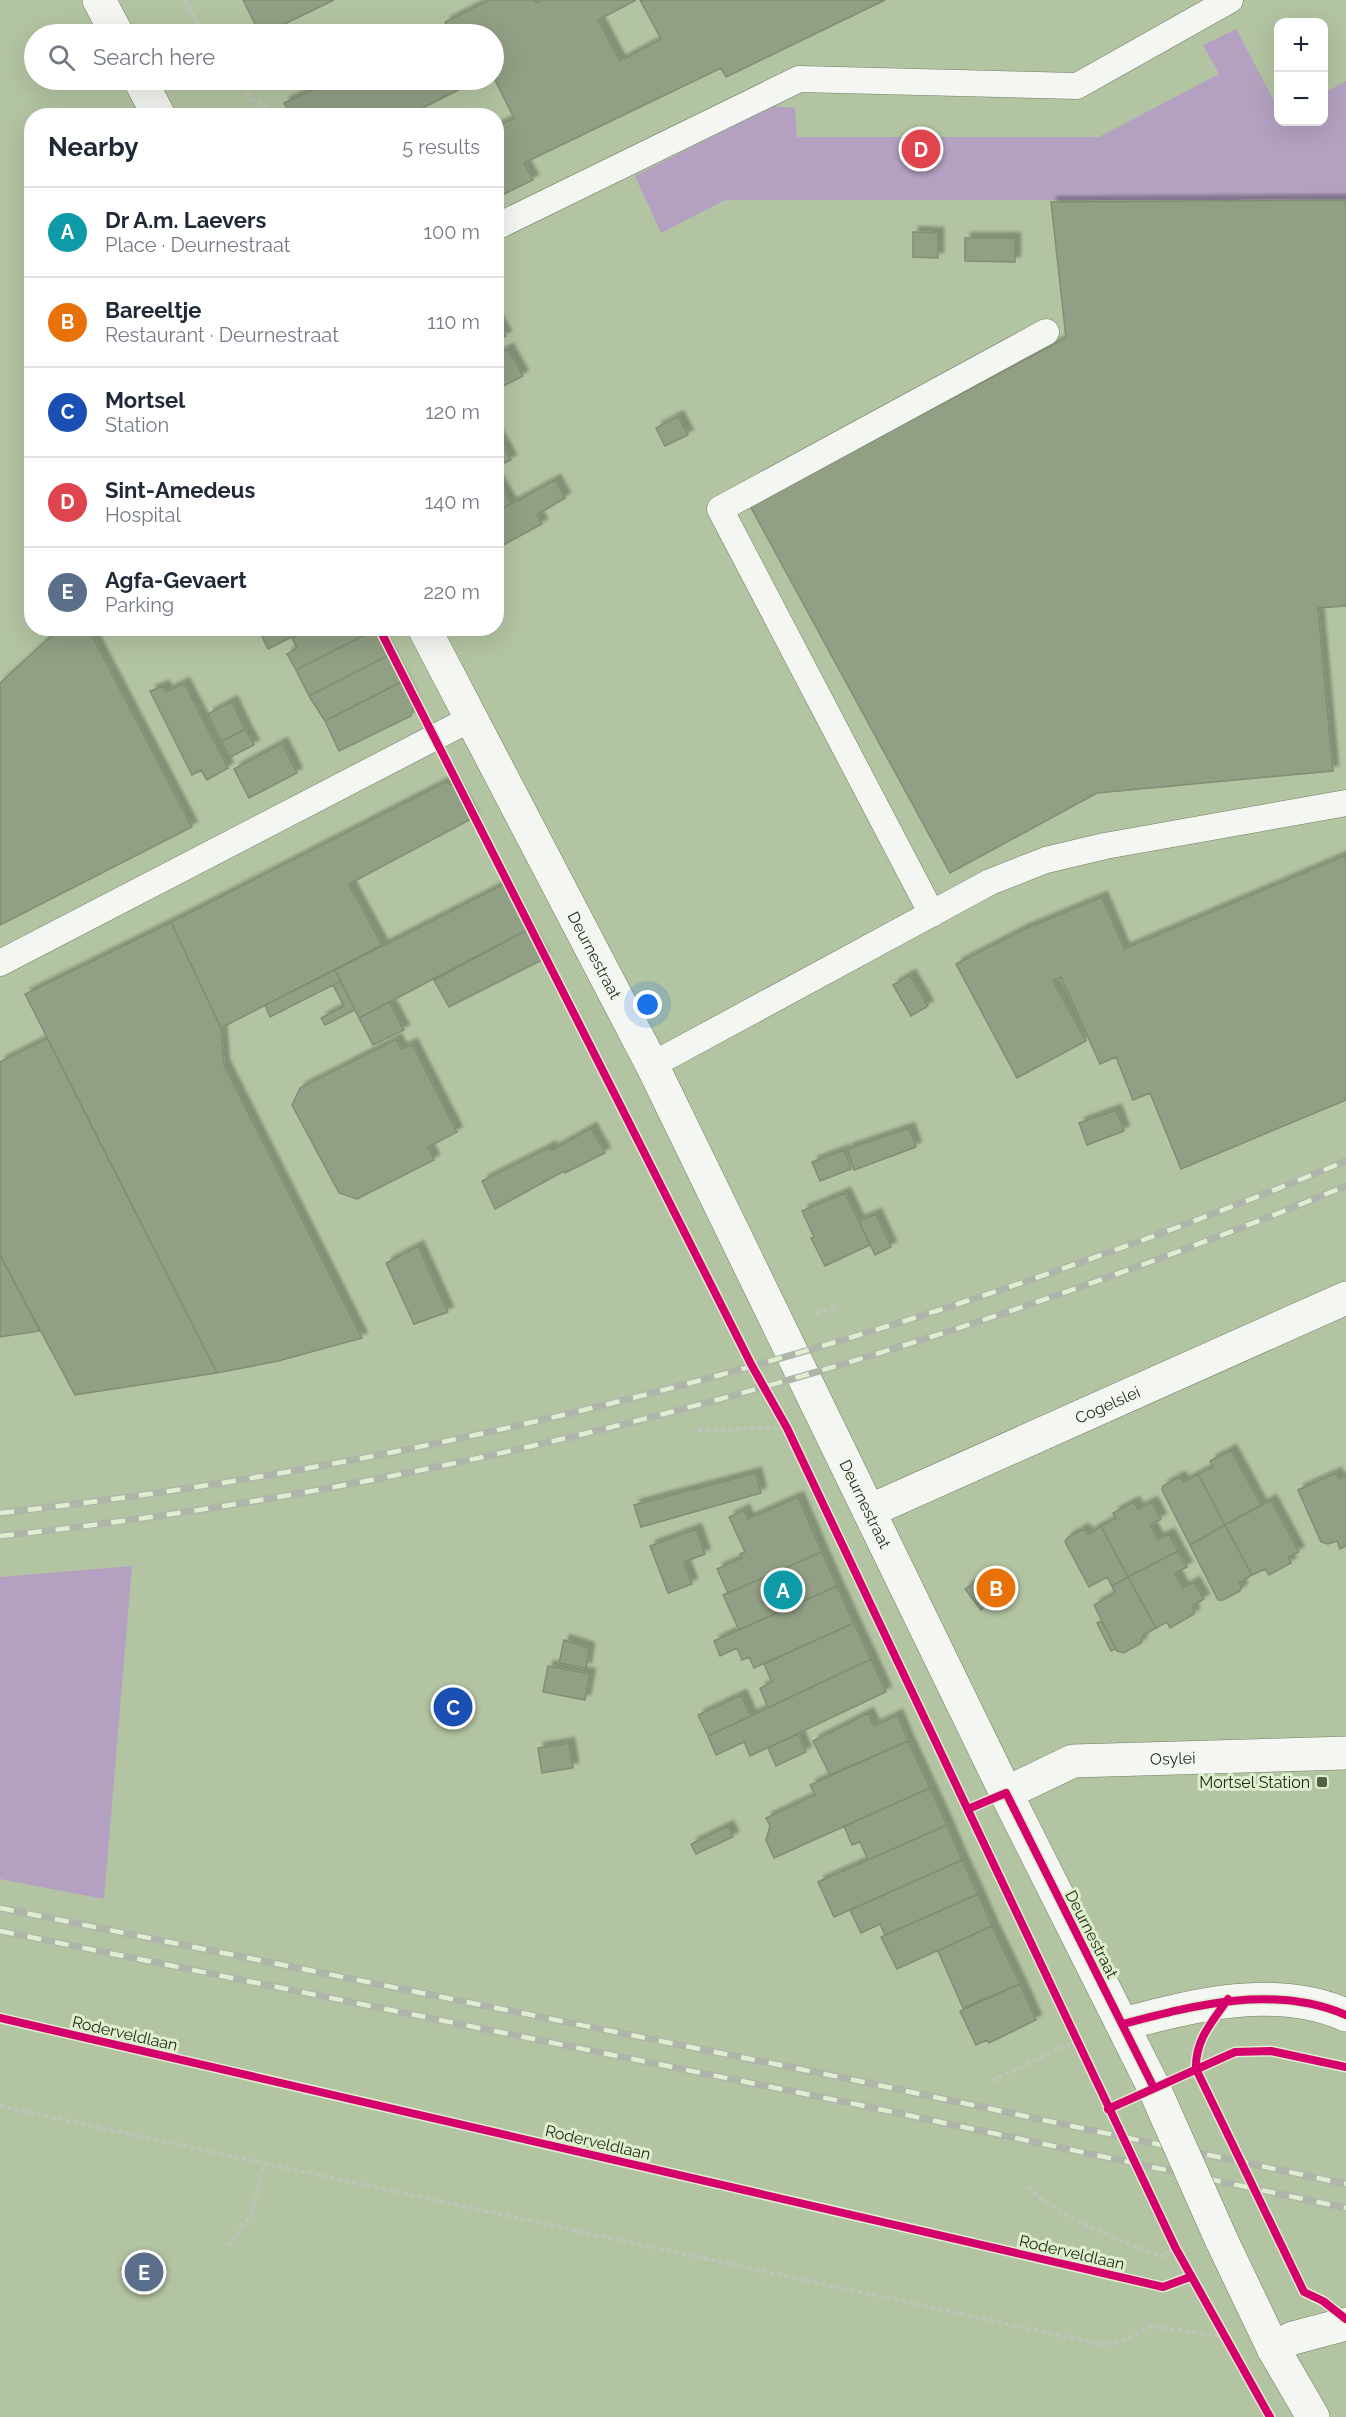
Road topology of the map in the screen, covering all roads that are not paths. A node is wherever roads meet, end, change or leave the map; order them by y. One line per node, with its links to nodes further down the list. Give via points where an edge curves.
1 (99, 0): 3 (street)
2 (1230, 0): 6 (lane, via 1077,86 799,79)
3 (112, 24)
4 (145, 90): 5 (street)
5 (155, 108)
6 (504, 223)
7 (1046, 332): 11 (lane, via 720,509)
8 (428, 636): 9 (street, Deurnestraat)
9 (472, 718): 12 (lane); 13 (street, Deurnestraat)
10 (1346, 803): 11 (lane, via 1046,860 990,882)
11 (932, 914): 13 (lane)
12 (0, 963)
13 (652, 1065): 15 (street, Deurnestraat)
14 (1346, 1298): 15 (street, Cogelslei)
15 (869, 1511): 17 (street, Deurnestraat)
16 (1346, 1753): 17 (street, Osylei, via 1073,1761)
17 (1006, 1793): 19 (street, Deurnestraat)
18 (1346, 2015): 19 (street, via 1328,2007 1294,2001 1228,1999)
19 (1123, 2024): 21 (street, Deurnestraat, bridge)
20 (1346, 2324): 21 (street, via 1293,2338)
21 (1273, 2348): 22 (street, Deurnestraat)
22 (1313, 2417)

